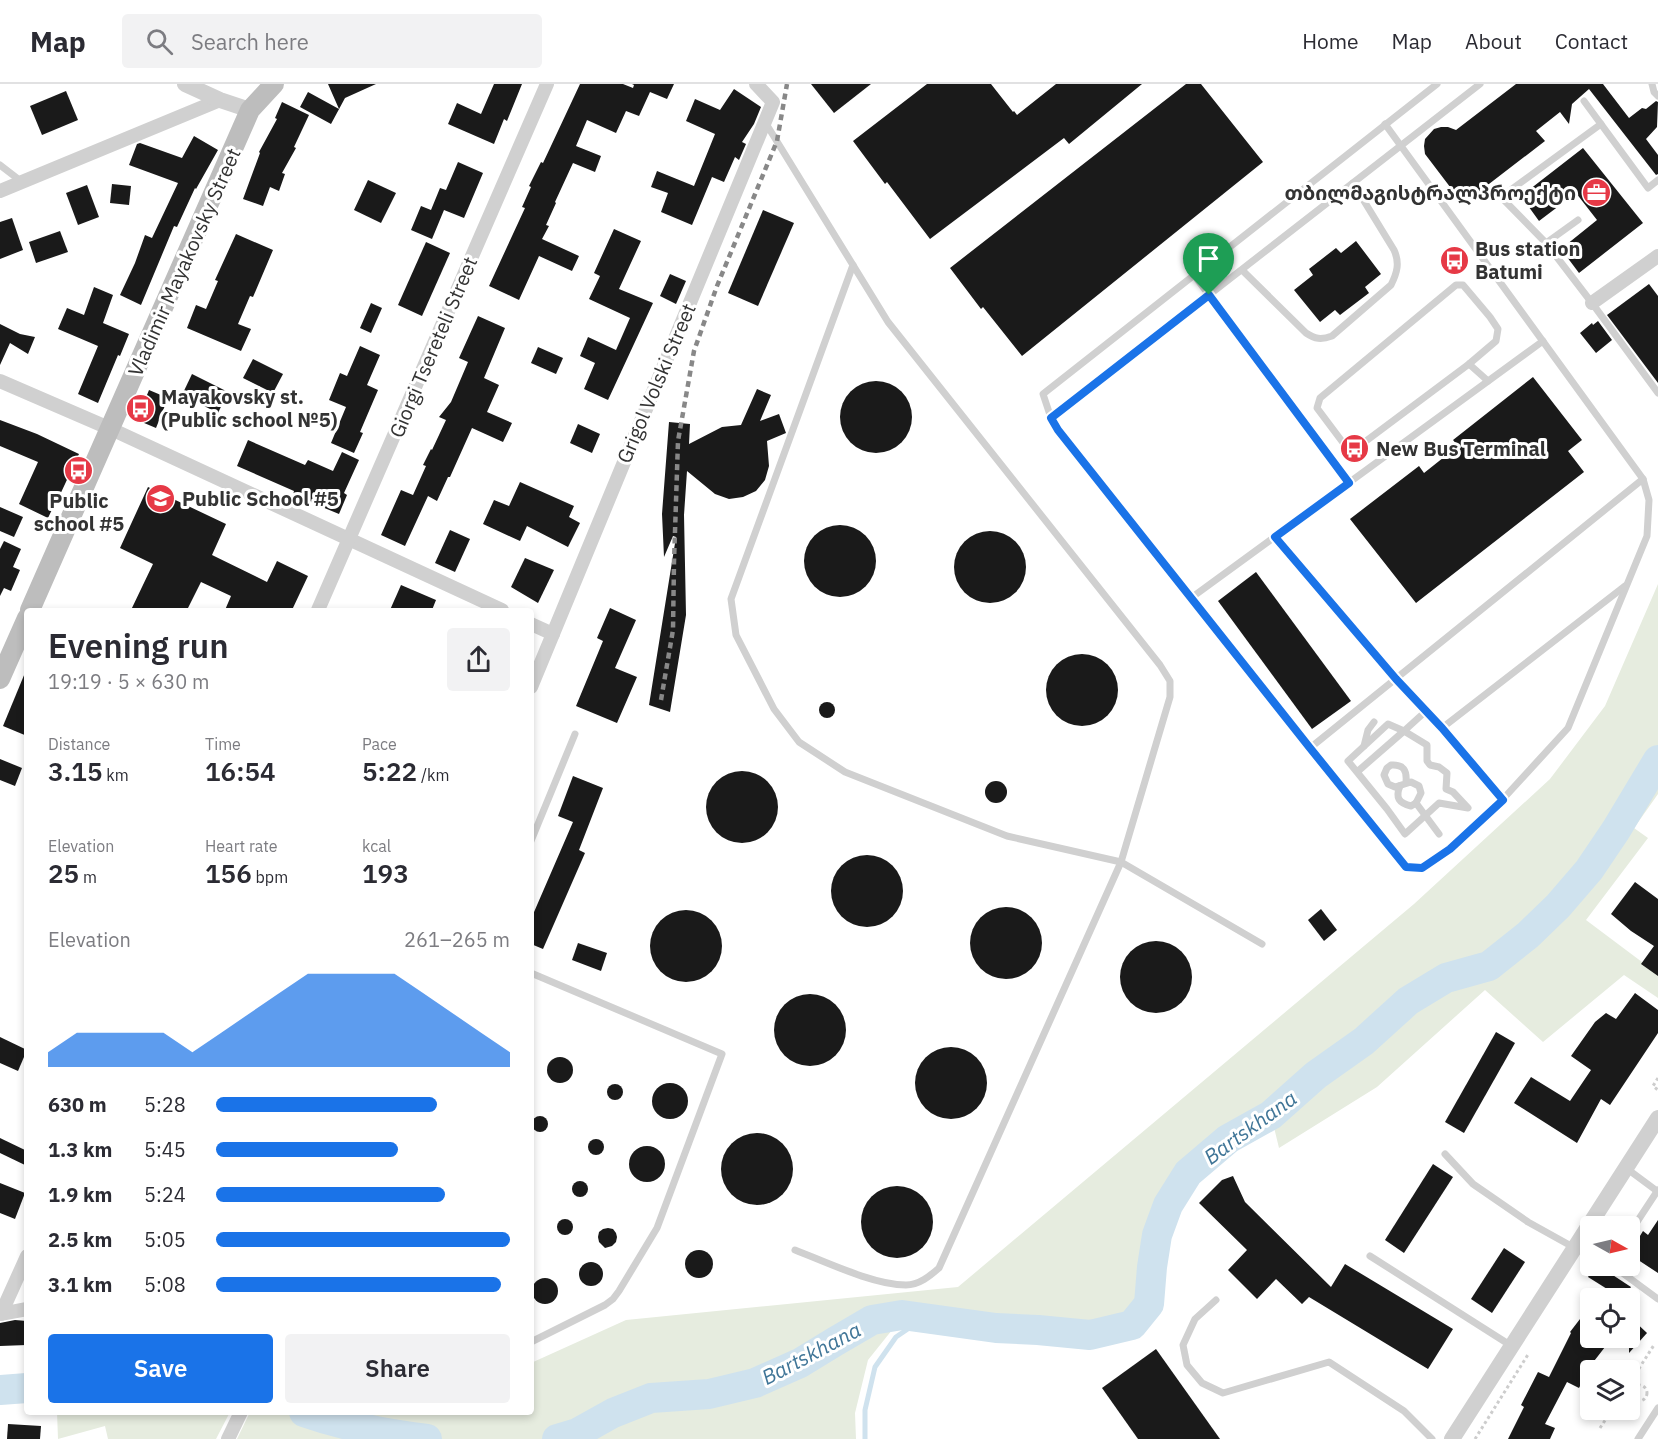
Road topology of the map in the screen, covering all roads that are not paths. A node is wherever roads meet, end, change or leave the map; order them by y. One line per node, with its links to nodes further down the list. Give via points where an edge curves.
1 (185, 84): 9 (street)
2 (274, 84): 11 (main road, Vladimir Mayakovsky Street)
3 (547, 84): 39 (street, Giorgi Tsereteli Street)
4 (756, 84): 12 (street, Grigol Volski Street, via 773,102)
5 (1437, 84): 13 (lane)
6 (1480, 84): 15 (lane)
7 (1652, 84): 8 (lane)
8 (1658, 96)
9 (220, 100): 11 (street); 18 (street)
10 (1584, 101): 14 (lane)
11 (250, 110): 35 (main road, Vladimir Mayakovsky Street)
12 (765, 122): 24 (lane); 47 (street, Grigol Volski Street)
13 (1385, 124): 15 (lane); 26 (lane)
14 (1601, 124): 17 (lane, via 1648,188); 22 (lane, via 1501,197)
15 (1401, 146): 19 (lane); 29 (lane)
16 (0, 165): 18 (lane)
17 (1658, 180)
18 (22, 182): 20 (street)
19 (1353, 183): 25 (lane); 25 (lane, via 1394,250 1398,266 1391,285 1332,336 1314,339)
20 (0, 191)
21 (1578, 220): 22 (lane)
22 (1546, 243): 28 (lane)
23 (1657, 259): 28 (street)
24 (853, 265): 64 (lane, via 888,322 1170,681 1170,697); 64 (lane, via 731,598 736,635 774,709 799,742 845,772 1007,836)
25 (1242, 270): 27 (lane)
26 (1194, 274): 27 (lane); 34 (lane, via 1042,394)
27 (1209, 295): 34 (lane); 37 (lane)
28 (1592, 303): 33 (lane)
29 (1543, 341): 32 (lane); 36 (lane)
30 (1469, 364): 30 (lane, via 1496,340 1497,329 1463,285 1456,285 1320,398 1317,408 1344,444 1358,447); 32 (lane)
31 (0, 381): 35 (street)
32 (1488, 381): 37 (lane)
33 (1658, 393)
34 (1051, 418): 41 (lane)
35 (111, 429): 39 (street); 42 (main road, Vladimir Mayakovsky Street)
36 (1643, 479): 40 (lane, via 1649,500 1647,536); 50 (lane)
37 (1349, 483): 38 (lane)
38 (1275, 537): 41 (lane); 50 (lane)
39 (350, 540): 43 (street, Giorgi Tsereteli Street); 44 (street)
40 (1627, 584): 53 (lane); 59 (lane, via 1568,728)
41 (1191, 598): 57 (lane)
42 (31, 608)
43 (319, 608)
44 (498, 608)
45 (24, 625): 48 (main road)
46 (534, 625): 47 (street)
47 (552, 634): 49 (street, Grigol Volski Street)
48 (0, 679)
49 (534, 679)
50 (1396, 679): 51 (lane); 57 (lane)
51 (1426, 711): 53 (lane); 54 (lane)
52 (1374, 722): 56 (lane)
53 (1442, 728): 59 (lane)
54 (1404, 731): 56 (lane, via 1388,724); 58 (lane); 61 (lane, via 1427,745 1427,761 1447,773 1446,789 1468,808 1439,803)
55 (575, 734): 62 (lane)
56 (1364, 746): 58 (lane, via 1348,761)
57 (1310, 748): 59 (lane, via 1406,867 1422,868 1450,849)
58 (1357, 772): 61 (lane, via 1405,834)
59 (1503, 800)
60 (1416, 803): 60 (lane, via 1421,793 1419,786 1403,784 1397,793 1399,800 1411,806); 61 (lane)
61 (1425, 816): 63 (lane)
62 (534, 834)
63 (1439, 834)
64 (1121, 862): 65 (lane); 73 (lane, via 939,1268 926,1279 908,1285 872,1279)
65 (1262, 945)
66 (534, 974): 81 (lane, via 722,1054 657,1228 619,1291 605,1305)
67 (1658, 1118): 69 (street)
68 (1445, 1154): 72 (lane, via 1473,1184)
69 (1626, 1168): 70 (lane); 72 (street)
70 (1658, 1190): 71 (lane)
71 (1640, 1217)
72 (1575, 1248): 82 (street)
73 (795, 1250)
74 (1370, 1256): 82 (lane)
75 (24, 1262): 80 (street)
76 (1626, 1276): 77 (lane)
77 (1658, 1299)
78 (1216, 1300): 87 (lane, via 1195,1319 1183,1345 1187,1365 1202,1383 1222,1393 1329,1362 1404,1411)
79 (24, 1310): 80 (street)
80 (0, 1314)
81 (534, 1340)
82 (1512, 1346): 85 (street)
83 (1658, 1408): 88 (lane)
84 (239, 1415): 86 (street)
85 (1457, 1436)
86 (228, 1439)
87 (1432, 1439)
88 (1638, 1439)

